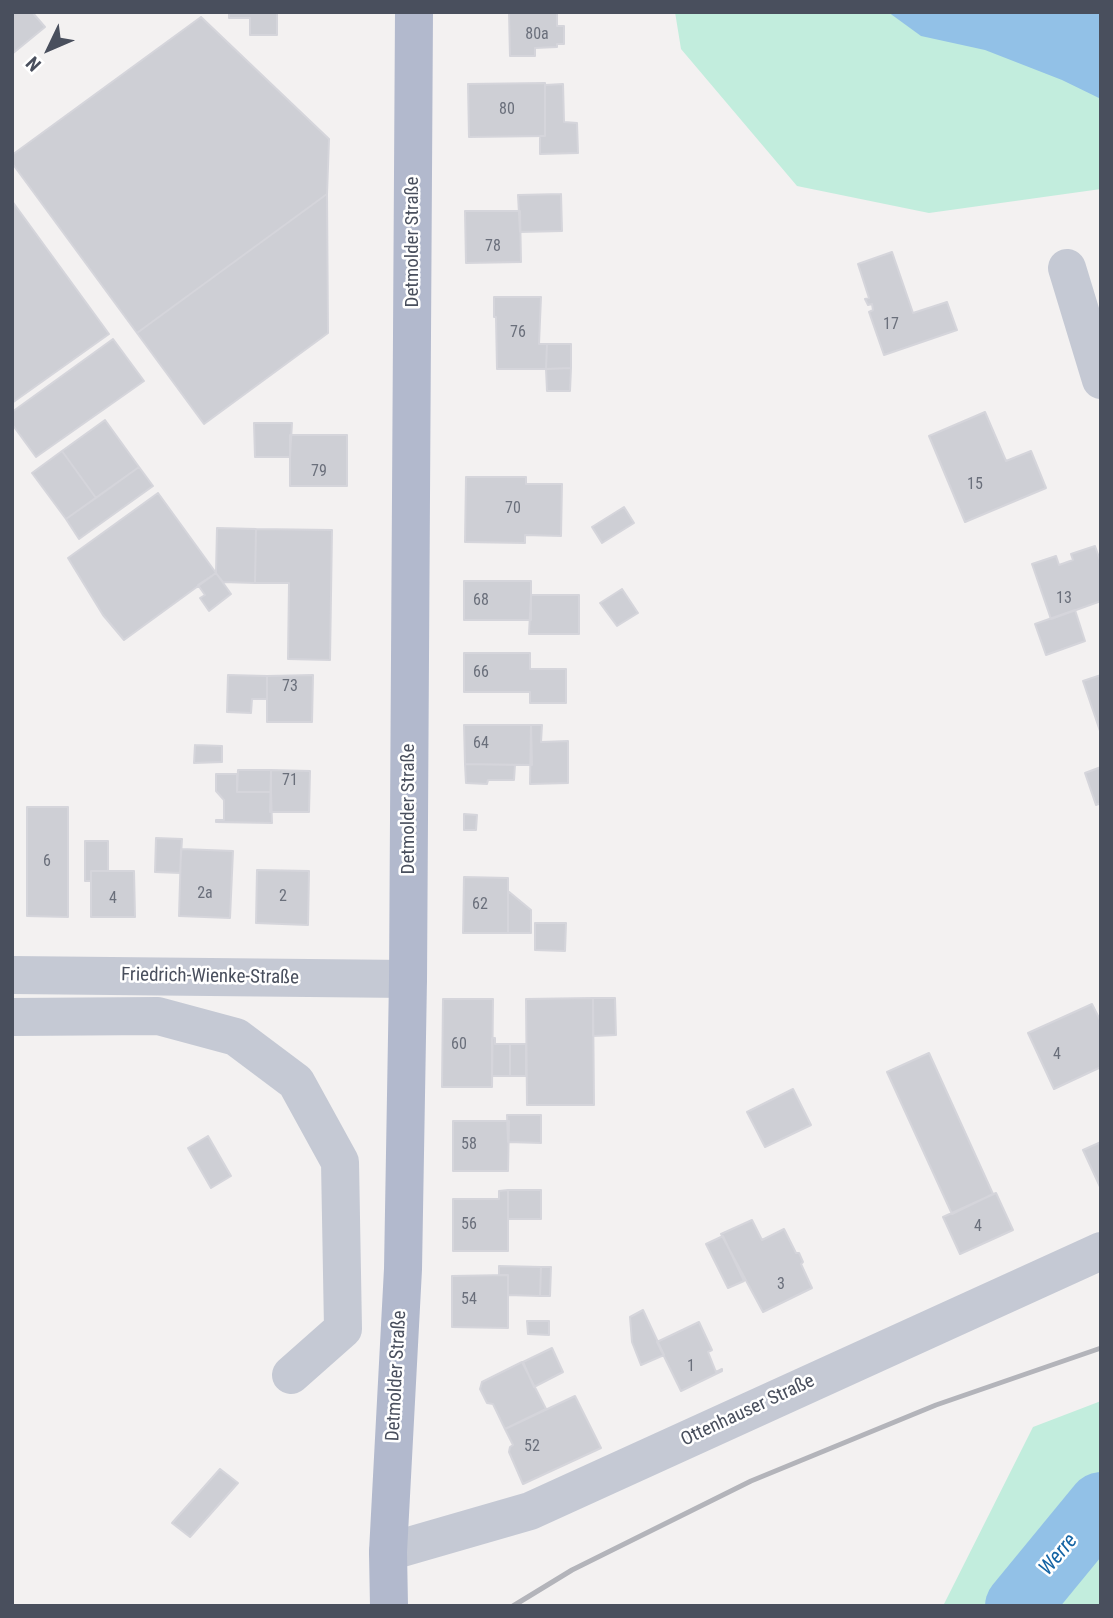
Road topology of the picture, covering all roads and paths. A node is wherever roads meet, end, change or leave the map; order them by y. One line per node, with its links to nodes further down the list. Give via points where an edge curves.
1 (414, 12): 5 (main road, Detmolder Straße)
2 (1067, 268): 3 (street)
3 (1101, 380)
4 (12, 975): 5 (street, Friedrich-Wienke-Straße)
5 (408, 979): 9 (main road, Detmolder Straße, via 403,1269)
6 (12, 1017): 8 (street, via 158,1016 236,1037 296,1082 340,1162 343,1329)
7 (1101, 1251): 9 (street, Ottenhauser Straße, via 530,1511)
8 (291, 1376)
9 (388, 1552): 10 (main road, Detmolder Straße)
10 (389, 1606)

